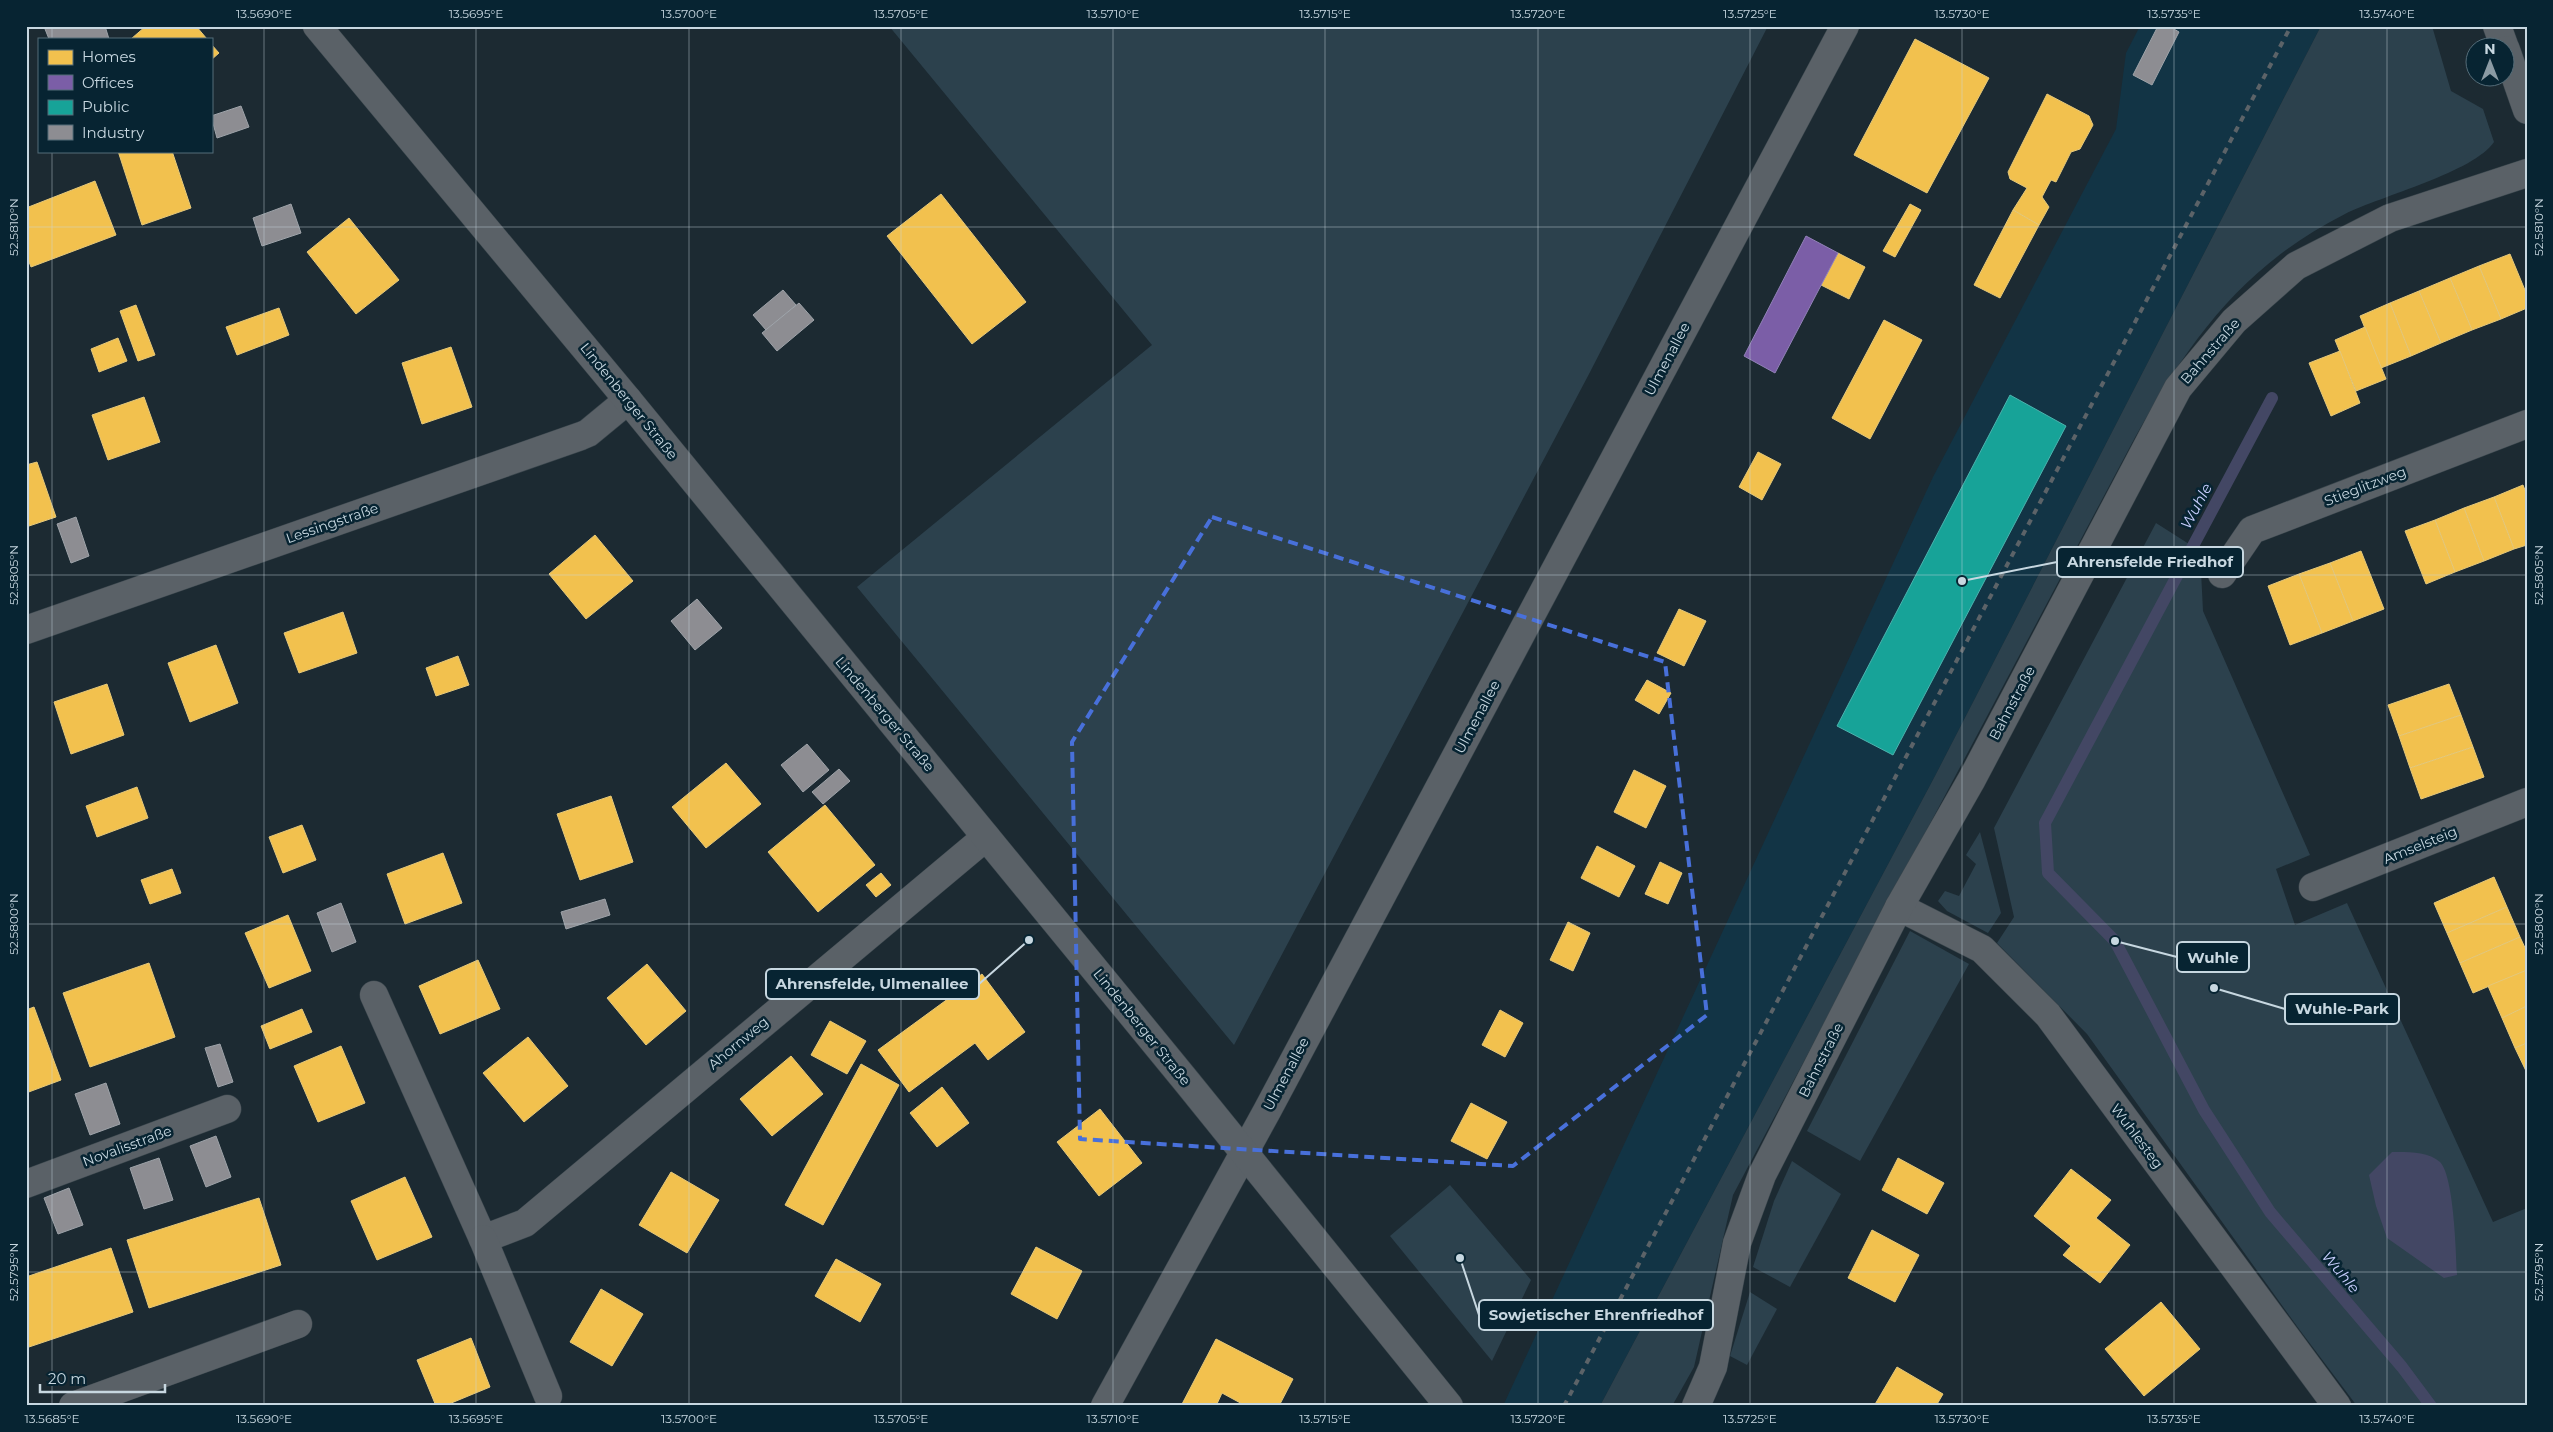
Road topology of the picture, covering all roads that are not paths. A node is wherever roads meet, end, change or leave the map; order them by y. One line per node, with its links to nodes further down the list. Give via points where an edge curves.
1 (317, 26): 8 (street, Lindenberger Straße)
2 (1845, 26): 18 (street, Ulmenallee)
3 (2497, 26): 4 (street)
4 (2501, 38)
5 (2516, 80): 6 (street)
6 (2527, 110)
7 (2527, 173): 15 (street, Bahnstraße, via 2390,218 2296,266 2234,321 2178,388 1972,779)
8 (628, 400): 11 (street, Lessingstraße, via 581,436); 13 (street, Lindenberger Straße)
9 (2527, 424): 10 (street, Stieglitzweg, via 2252,530)
10 (2222, 574)
11 (26, 630)
12 (2526, 803): 14 (street, Amselsteig)
13 (986, 836): 18 (street, Lindenberger Straße); 20 (street, Ahornweg, via 525,1223)
14 (2313, 887)
15 (1899, 907): 26 (street, Bahnstraße, via 1762,1174 1737,1243 1713,1367); 27 (street, Wuhlesteg, via 1982,949 2048,1015)
16 (374, 995): 20 (street)
17 (227, 1109): 19 (street, Novalisstraße)
18 (1244, 1154): 24 (street, Ulmenallee); 25 (street, Lindenberger Straße)
19 (26, 1184)
20 (483, 1239): 22 (street)
21 (298, 1324): 23 (street)
22 (548, 1396)
23 (73, 1406)
24 (1105, 1406)
25 (1448, 1406)
26 (1696, 1406)
27 (2337, 1406)

